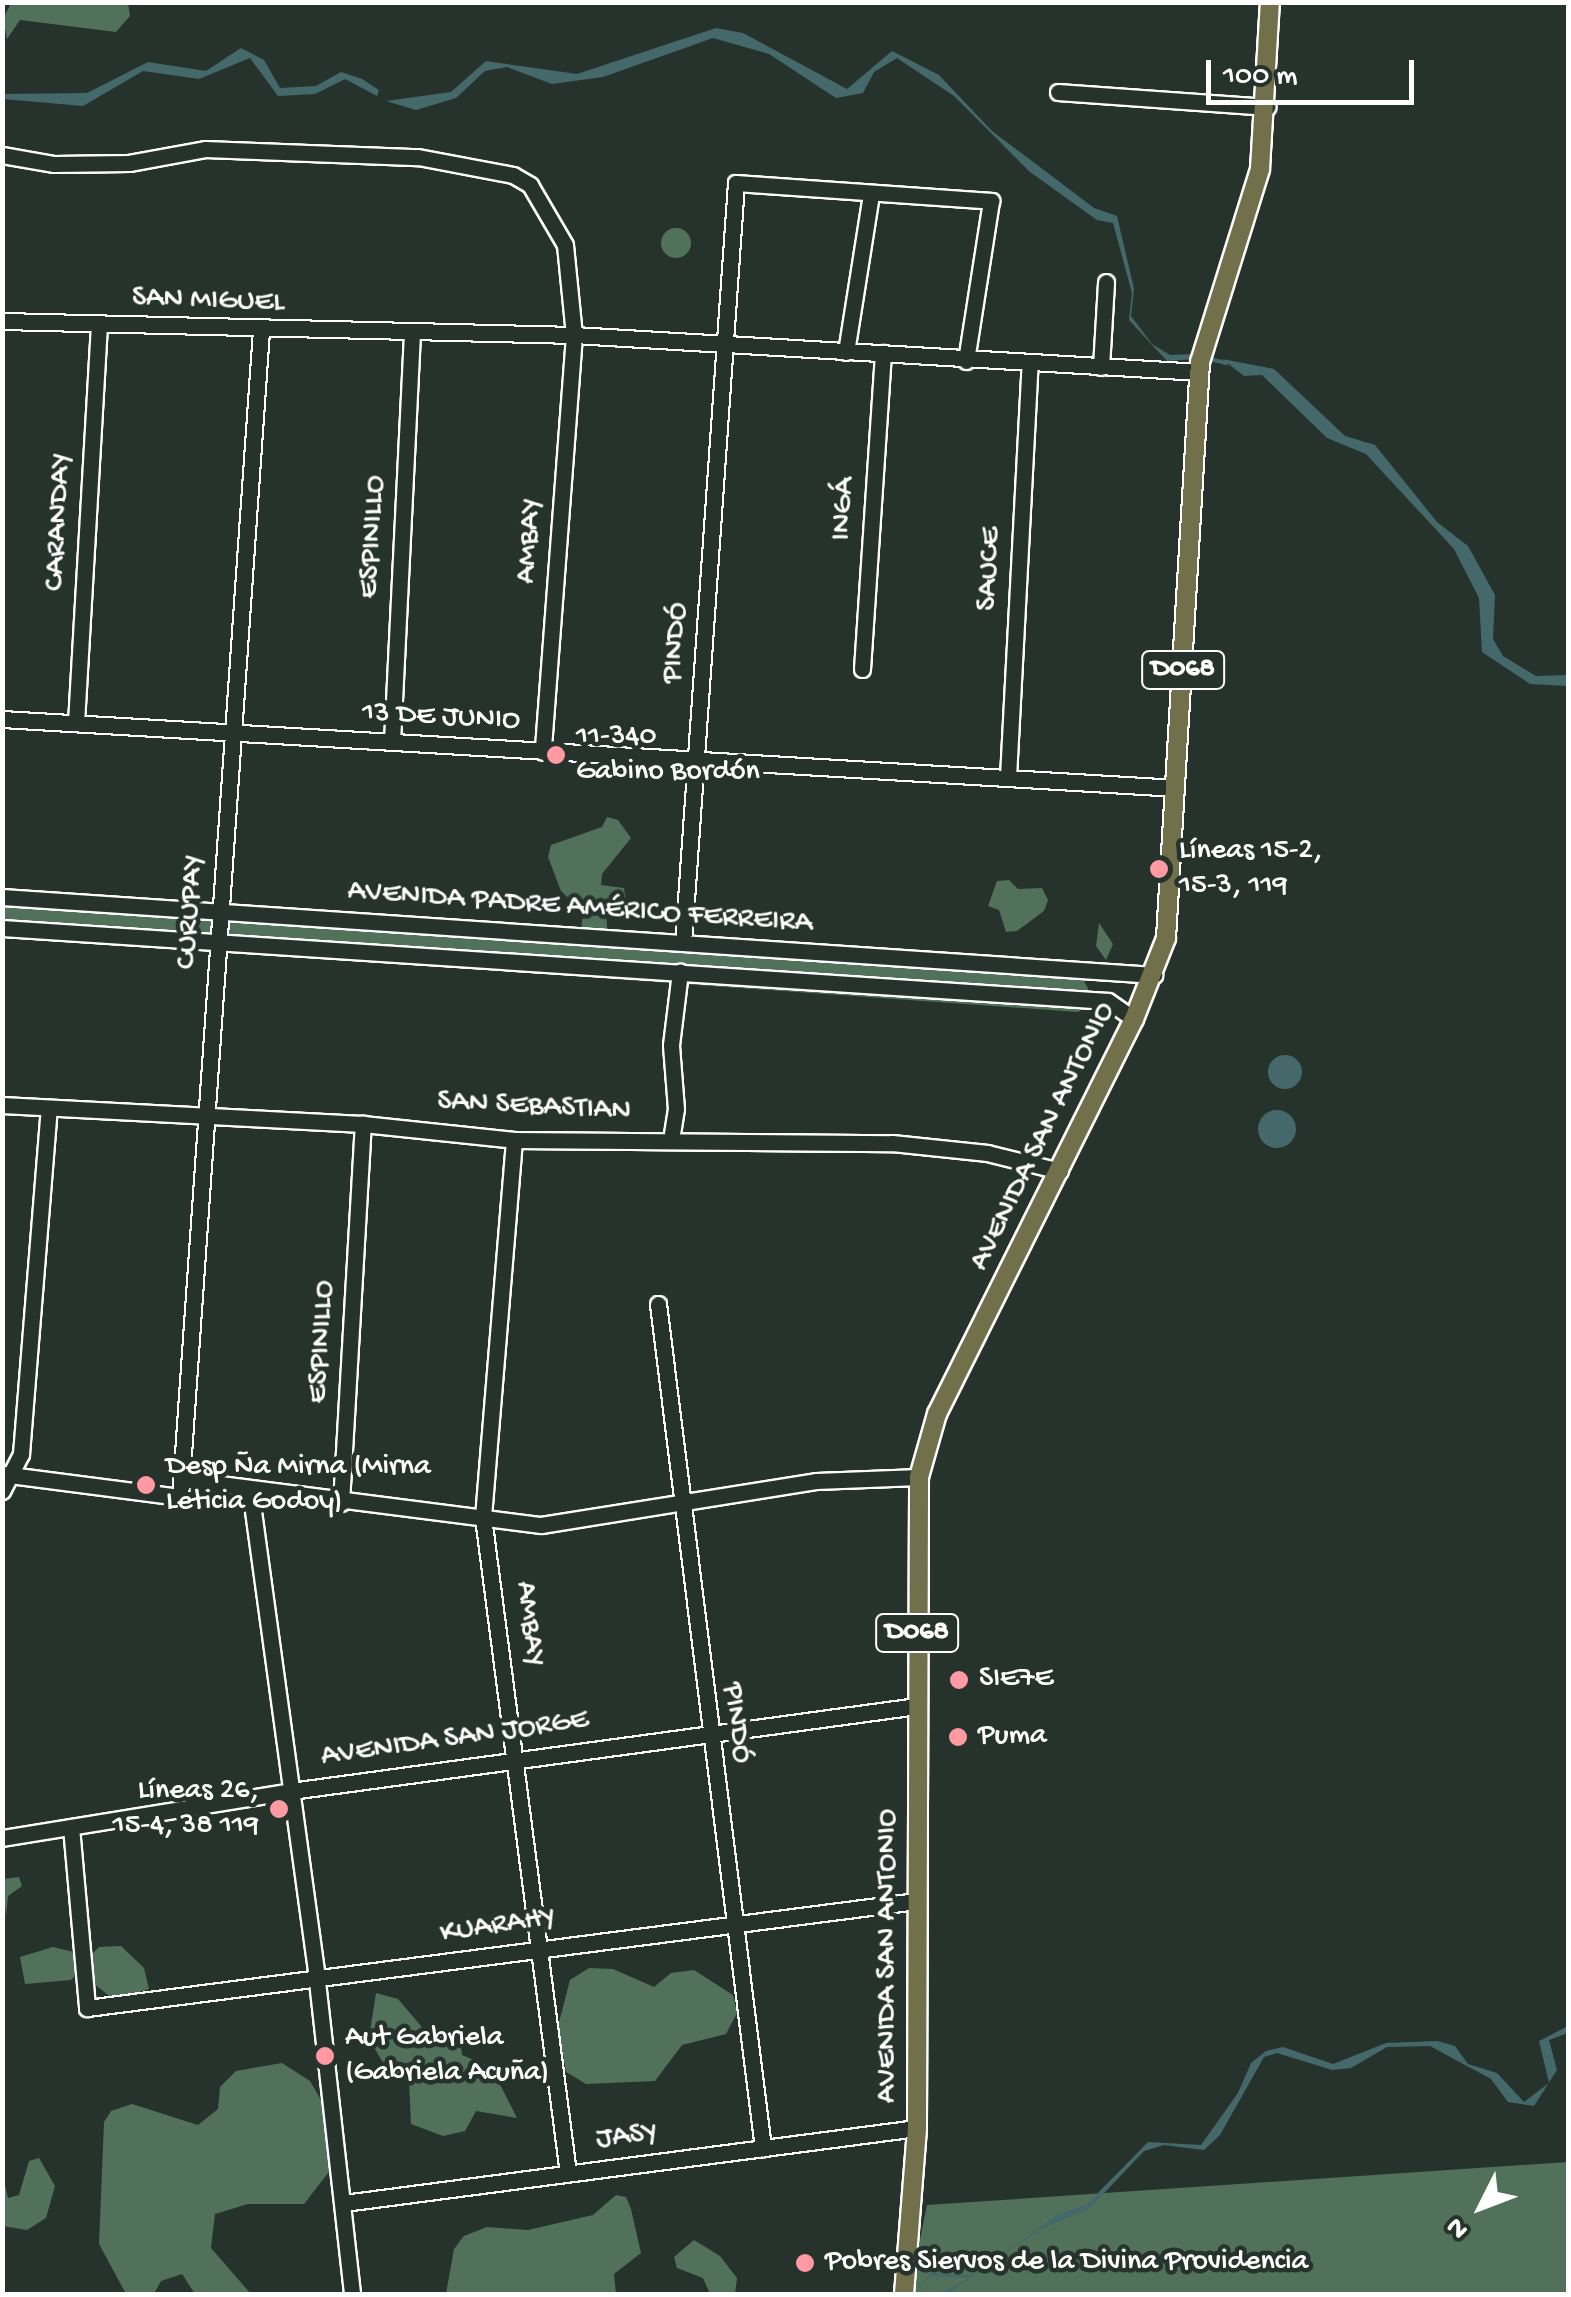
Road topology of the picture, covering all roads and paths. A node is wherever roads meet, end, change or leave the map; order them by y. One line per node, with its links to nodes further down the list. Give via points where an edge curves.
1 (1270, 2): 3 (main road, AVENIDA SAN ANTONIO / D068)
2 (1058, 92): 3 (street)
3 (1267, 107): 17 (main road, AVENIDA SAN ANTONIO / D068, via 1250,209)
4 (2, 155): 10 (street, AMBAY, via 54,164 129,163 205,149 418,156 514,175 543,200 566,245)
5 (871, 194): 12 (street, PINDÓ, via 736,182); 13 (street); 15 (street, via 991,201)
6 (1106, 282): 18 (street)
7 (2, 321): 8 (street, SAN MIGUEL)
8 (98, 325): 9 (street, SAN MIGUEL); 21 (street, CARANDAY)
9 (261, 331): 11 (street, SAN MIGUEL); 22 (street, CURUPAY)
10 (574, 335): 11 (street, SAN MIGUEL); 12 (street, SAN MIGUEL); 24 (street, AMBAY)
11 (412, 336): 23 (street, ESPINILLO)
12 (726, 346): 13 (street, SAN MIGUEL); 25 (street, PINDÓ)
13 (846, 352): 14 (street, SAN MIGUEL)
14 (883, 353): 15 (street, SAN MIGUEL); 19 (street, INGÁ)
15 (966, 361): 16 (street, SAN MIGUEL)
16 (1030, 364): 18 (street, SAN MIGUEL); 26 (street, SAUCE)
17 (1200, 367): 18 (street, SAN MIGUEL); 27 (main road, AVENIDA SAN ANTONIO / D068)
18 (1101, 368)
19 (862, 669)
20 (2, 719): 21 (street, 13 DE JUNIO)
21 (76, 723): 22 (street, 13 DE JUNIO)
22 (232, 735): 23 (street, 13 DE JUNIO); 29 (street, CURUPAY)
23 (392, 742): 24 (street, 13 DE JUNIO)
24 (543, 752): 25 (street, 13 DE JUNIO)
25 (696, 764): 26 (street, 13 DE JUNIO); 32 (street, PINDÓ)
26 (1008, 777): 27 (street, 13 DE JUNIO)
27 (1176, 788): 35 (main road, AVENIDA SAN ANTONIO / D068, via 1170,920)
28 (2, 897): 29 (street, AVENIDA PADRE AMÉRICO FERREIRA)
29 (220, 910): 31 (street, CURUPAY); 32 (street, AVENIDA PADRE AMÉRICO FERREIRA)
30 (2, 928): 31 (street, AVENIDA PADRE AMÉRICO FERREIRA)
31 (218, 942): 33 (street, AVENIDA PADRE AMÉRICO FERREIRA); 40 (street, CURUPAY)
32 (683, 943): 34 (street, AVENIDA PADRE AMÉRICO FERREIRA)
33 (680, 972): 36 (street, AVENIDA PADRE AMÉRICO FERREIRA); 43 (street, via 671,1044)
34 (1115, 975): 35 (street, AVENIDA PADRE AMÉRICO FERREIRA); 36 (street)
35 (1154, 975): 37 (main road, AVENIDA SAN ANTONIO / D068)
36 (1108, 1000): 37 (street)
37 (1134, 1019): 44 (main road, AVENIDA SAN ANTONIO / D068)
38 (2, 1106): 39 (street, SAN SEBASTIAN)
39 (49, 1109): 40 (street, SAN SEBASTIAN); 46 (street, via 22,1454)
40 (204, 1113): 41 (street, SAN SEBASTIAN); 48 (street, CURUPAY)
41 (363, 1124): 42 (street, SAN SEBASTIAN); 51 (street, ESPINILLO)
42 (514, 1140): 43 (street, SAN SEBASTIAN); 53 (street, AMBAY)
43 (671, 1140): 44 (street, SAN SEBASTIAN, via 892,1144 987,1153)
44 (1060, 1171): 47 (main road, AVENIDA SAN ANTONIO / D068, via 937,1414)
45 (658, 1304): 52 (street, PINDÓ)
46 (8, 1474): 48 (street, CURUPAY, via 180,1497); 50 (street)
47 (919, 1477): 52 (street, via 816,1482); 54 (main road, AVENIDA SAN ANTONIO / D068)
48 (181, 1479): 49 (street)
49 (250, 1489): 51 (street); 57 (street)
50 (2, 1491)
51 (341, 1503): 53 (street)
52 (682, 1504): 53 (street, via 541,1525); 55 (street, PINDÓ)
53 (483, 1517): 56 (street, AMBAY)
54 (917, 1706): 55 (street, AVENIDA SAN JORGE); 60 (main road, AVENIDA SAN ANTONIO / D068)
55 (707, 1732): 56 (street, AVENIDA SAN JORGE); 61 (street, PINDÓ)
56 (516, 1759): 57 (street, AVENIDA SAN JORGE); 62 (street, AMBAY)
57 (291, 1791): 58 (street, AVENIDA SAN JORGE); 63 (street)
58 (71, 1827): 59 (street, AVENIDA SAN JORGE); 63 (street, KUARAHY, via 87,2008)
59 (2, 1838)
60 (917, 1901): 61 (street, KUARAHY); 64 (main road, AVENIDA SAN ANTONIO / D068)
61 (737, 1920): 62 (street, KUARAHY); 65 (street, PINDÓ)
62 (539, 1949): 63 (street, KUARAHY); 66 (street, AMBAY)
63 (318, 1981): 67 (street)
64 (917, 2128): 65 (street, JASY); 69 (main road, AVENIDA SAN ANTONIO / D068)
65 (763, 2148): 66 (street, JASY)
66 (568, 2173): 67 (street, JASY)
67 (344, 2203): 68 (street)
68 (352, 2294)
69 (904, 2294)

